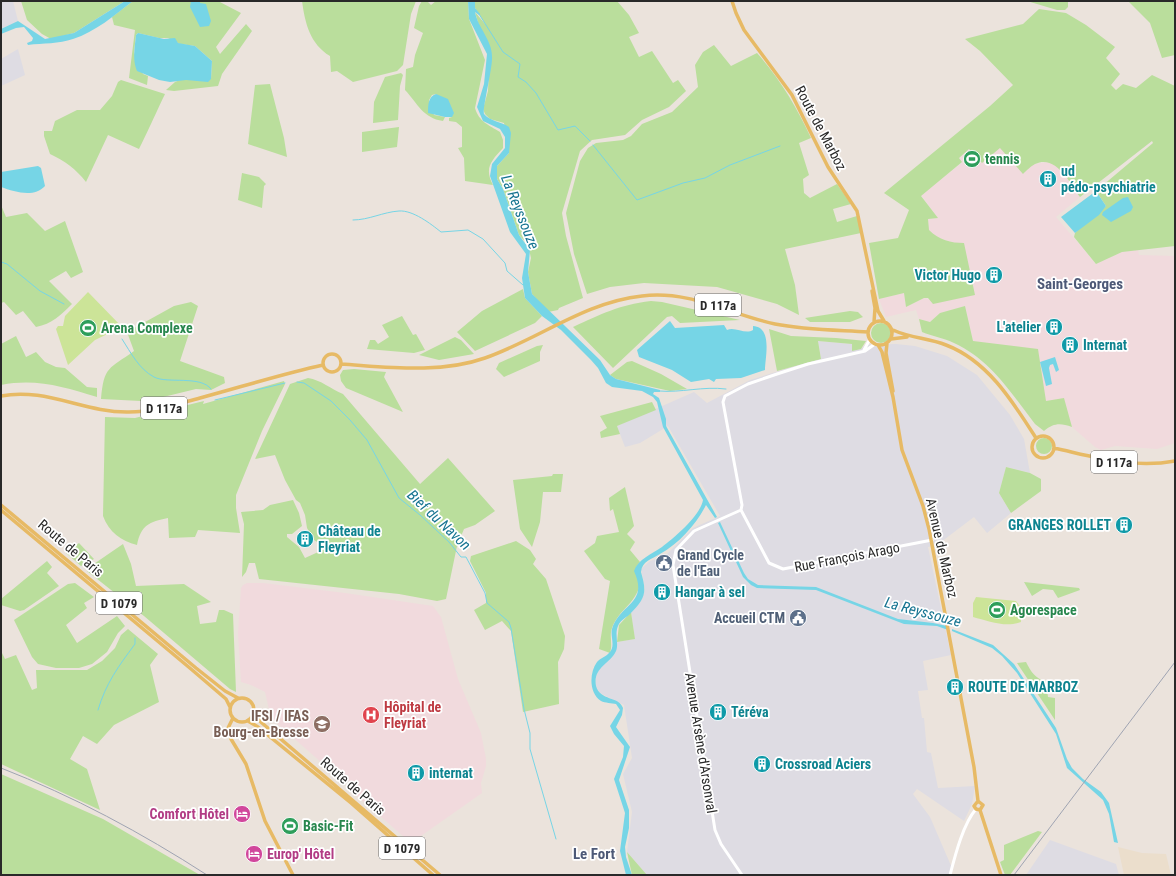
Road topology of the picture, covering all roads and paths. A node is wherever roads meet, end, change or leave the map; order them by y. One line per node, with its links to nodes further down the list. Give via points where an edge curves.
1 (732, 1): 2 (main road, Route de Marboz, via 744,30 792,95 828,167 855,208 860,219)
2 (870, 274): 3 (main road, Route de Marboz, via 878,311); 4 (main road, Route de Marboz, via 875,308)
3 (884, 321): 4 (main road); 5 (main road)
4 (874, 322): 6 (main road)
5 (892, 330): 7 (main road); 9 (main road)
6 (868, 332): 8 (main road); 13 (main road, D 117a, via 775,324 707,302 668,295 644,295 616,300 590,309 494,355 463,364 426,368)
7 (912, 337): 9 (main road); 17 (main road, via 947,345 980,366 995,380)
8 (870, 339): 11 (main road); 12 (street, via 867,347)
9 (891, 339): 10 (main road)
10 (887, 343): 11 (main road); 16 (main road, Avenue de Marboz, via 886,353)
11 (877, 344): 12 (street); 16 (main road, Avenue de Marboz, via 882,352)
12 (861, 352): 22 (street, Rue François Arago, via 776,374 728,394 723,399)
13 (341, 364): 14 (main road, via 337,371 332,372 326,370); 14 (main road, via 339,358 332,354 324,359)
14 (323, 365): 15 (main road, D 117a, via 140,412 97,409 40,395)
15 (1, 396)
16 (893, 397): 23 (main road, Avenue de Marboz, via 902,450 924,506)
17 (1036, 438): 18 (main road, via 1049,437 1054,442); 18 (main road, via 1032,448 1038,457 1049,456)
18 (1054, 448): 19 (main road, D 117a, via 1132,464)
19 (1175, 461)
20 (1, 505): 24 (main road, Route de Paris / D 1079, via 196,668)
21 (1, 510): 25 (main road, Route de Paris / D 1079, via 192,669 226,699)
22 (741, 510): 23 (street, Rue François Arago, via 769,563 782,569); 34 (street, Avenue Arsène d'Arsonval, via 694,531 676,550 672,565 715,830 721,844)
23 (932, 540): 29 (main road, Avenue de Marboz)
24 (238, 698): 25 (main road); 26 (main road, via 245,697 251,700)
25 (230, 707): 27 (main road)
26 (255, 712): 28 (main road); 33 (main road, Route de Paris / D 1079, via 262,723)
27 (233, 718): 28 (main road); 31 (main road, via 228,728 231,739 246,764 268,826)
28 (248, 721): 32 (main road, Route de Paris / D 1079, via 348,801)
29 (978, 801): 30 (main road, via 974,804); 30 (main road, via 983,805)
30 (978, 810): 35 (street, via 967,825); 36 (main road)
31 (293, 875)
32 (433, 875)
33 (440, 875)
34 (742, 875)
35 (950, 875)
36 (1001, 875)

